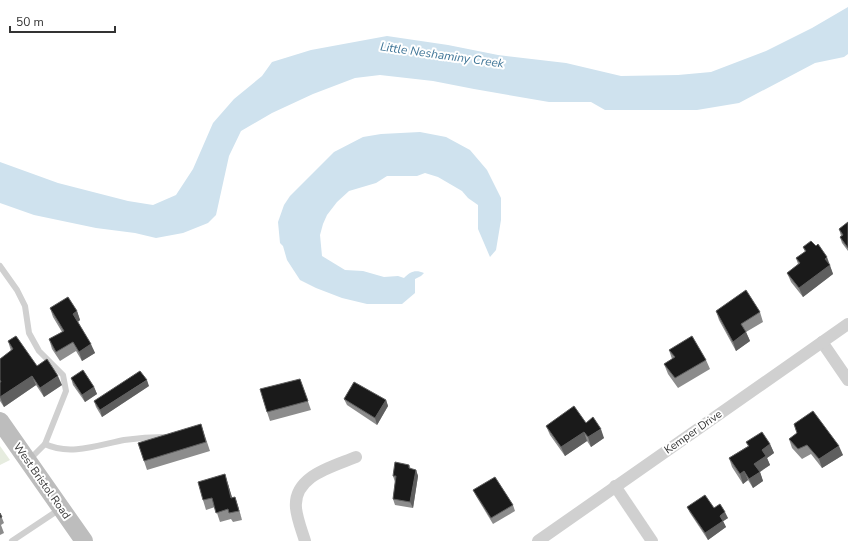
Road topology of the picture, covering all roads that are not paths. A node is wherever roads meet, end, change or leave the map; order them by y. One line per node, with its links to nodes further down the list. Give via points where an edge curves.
1 (0, 266): 7 (lane, via 25,306 32,339 39,351 63,375 66,391)
2 (848, 324): 3 (street, Kemper Drive)
3 (822, 342): 4 (street); 10 (street, Kemper Drive)
4 (848, 380)
5 (0, 421): 9 (main road, West Bristol Road)
6 (170, 436): 7 (lane, via 66,450 54,449)
7 (45, 444): 9 (lane)
8 (356, 457): 14 (street, via 311,477 301,486 296,497 296,509)
9 (28, 461): 11 (main road, West Bristol Road)
10 (615, 486): 15 (street, Kemper Drive); 16 (street)
11 (61, 508): 12 (lane); 13 (main road, West Bristol Road)
12 (12, 541)
13 (84, 541)
14 (305, 541)
15 (538, 541)
16 (652, 541)

